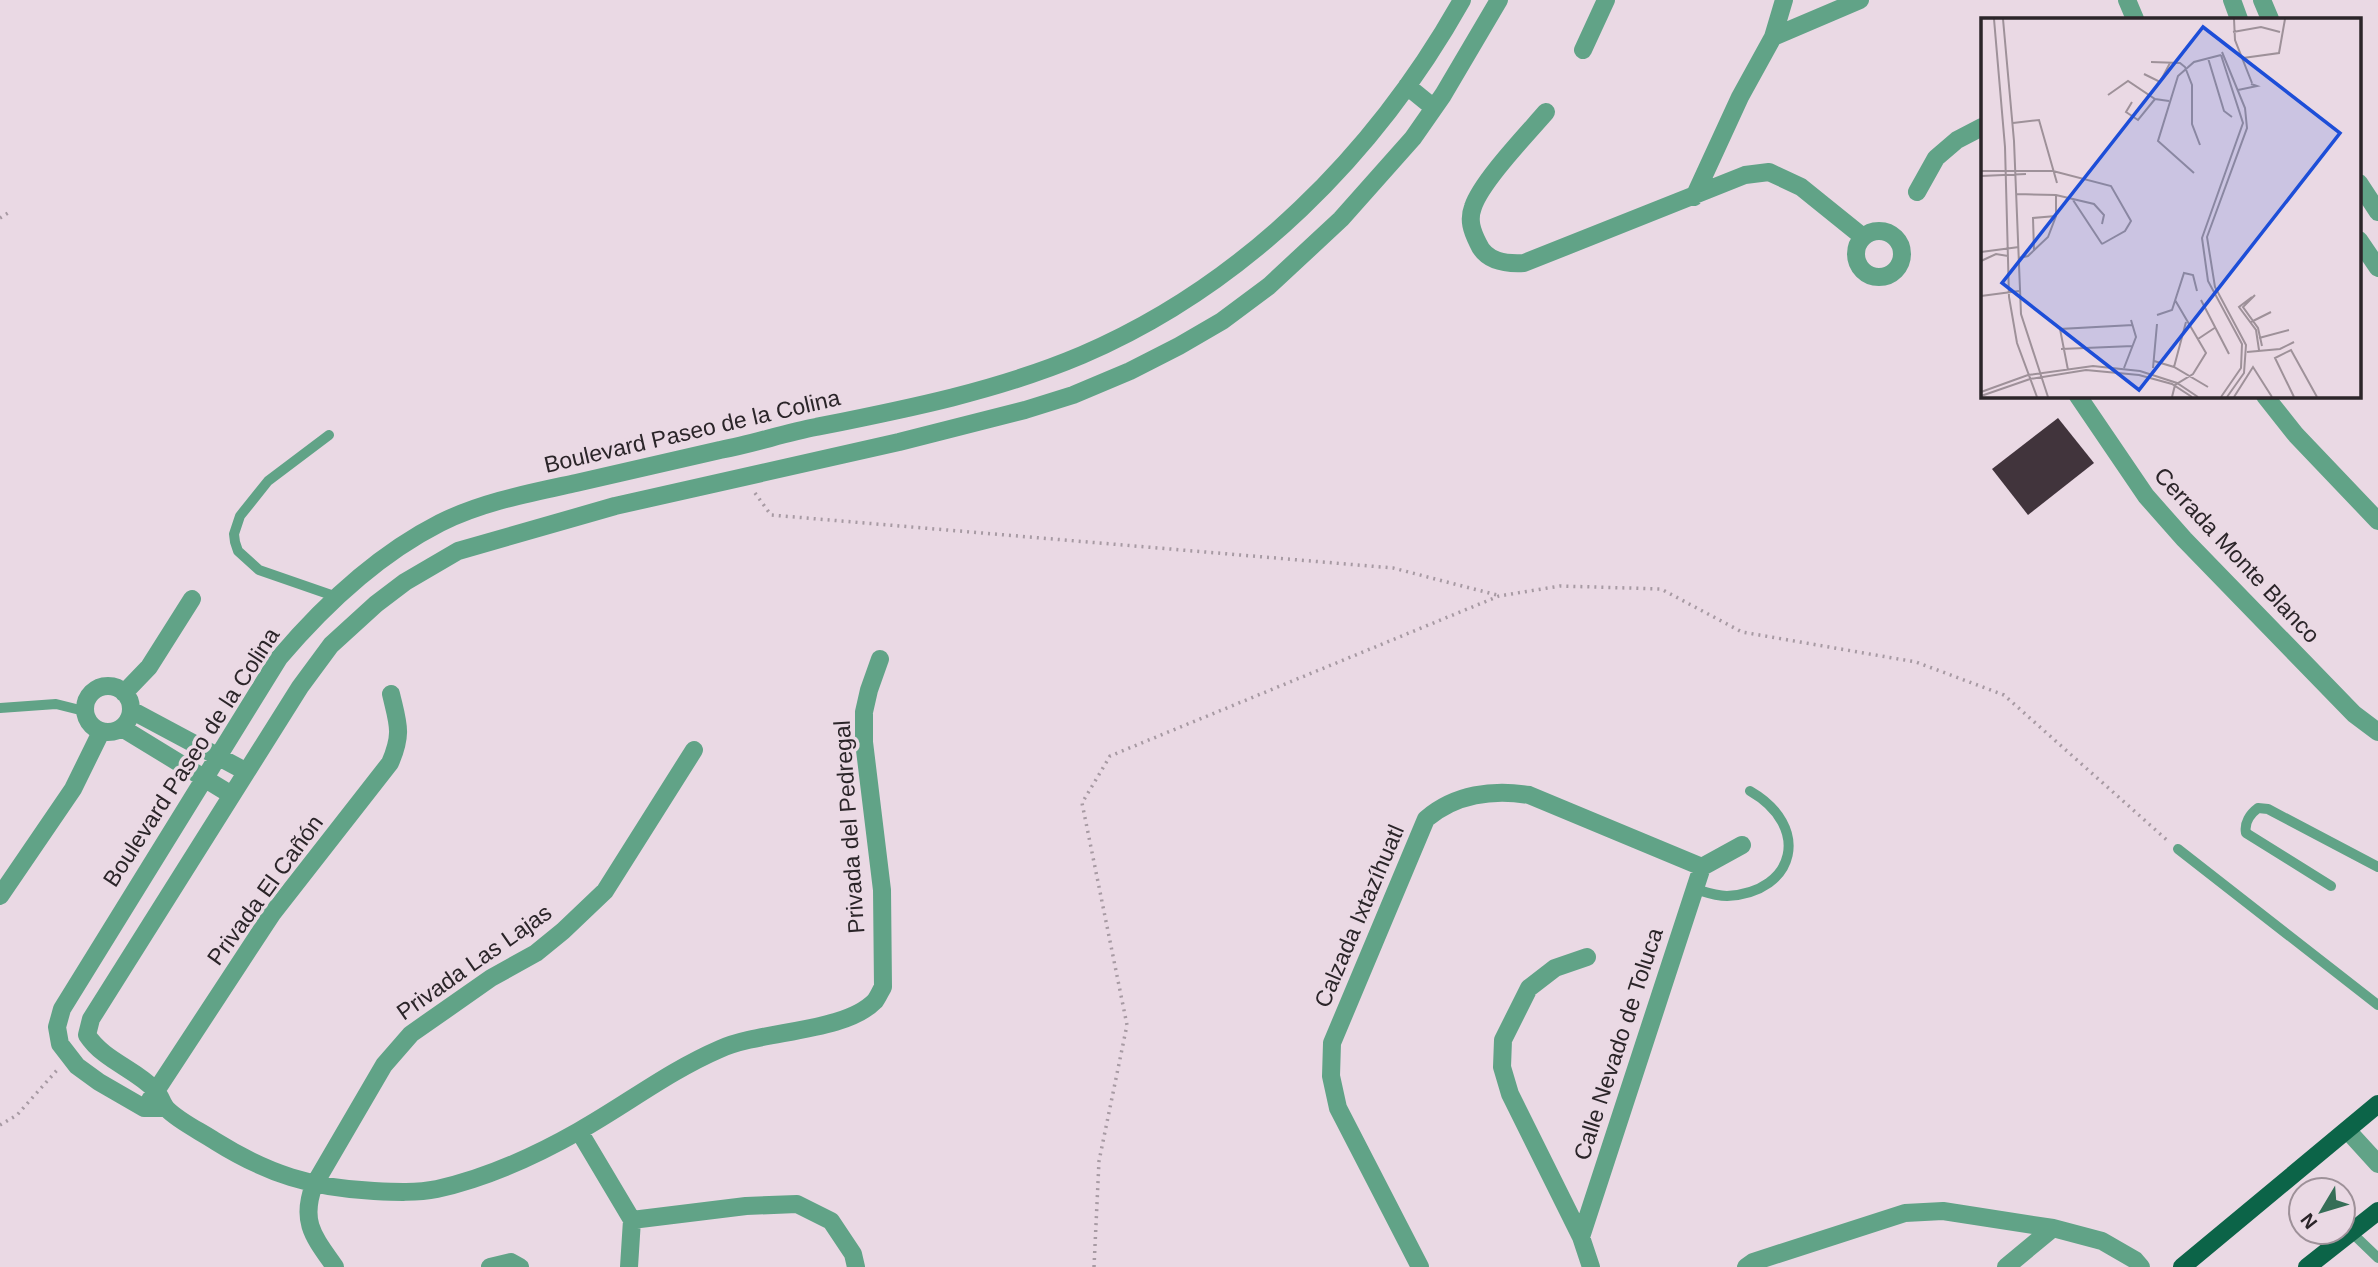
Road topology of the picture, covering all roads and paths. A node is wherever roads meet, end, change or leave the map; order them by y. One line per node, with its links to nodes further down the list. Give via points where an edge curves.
1 (1462, 0): 14 (street, Boulevard Paseo de la Colina)
2 (1499, 0): 15 (street)
3 (1606, 0): 13 (street)
4 (1784, 0): 12 (street)
5 (1860, 0): 12 (street)
6 (2127, 0): 9 (street)
7 (2232, 0): 10 (street)
8 (2262, 0): 11 (street)
9 (2135, 18)
10 (2239, 18)
11 (2270, 18)
12 (1773, 37): 20 (street)
13 (1583, 50)
14 (1407, 86): 15 (street); 33 (street, Boulevard Paseo de la Colina, via 1325,186 1224,274 1154,320 1082,355 920,406 537,491 477,509 442,523 383,558)
15 (1434, 108): 30 (street, via 1341,219 1269,286 1178,346 1119,376 1025,410)
16 (1546, 112): 20 (street, via 1472,208 1471,226 1481,251 1503,264 1524,263)
17 (1981, 128): 19 (street, via 1957,140 1936,159)
18 (2360, 185): 21 (street)
19 (1917, 192)
20 (1693, 197): 24 (street, via 1745,175 1769,172 1801,187)
21 (2378, 212)
22 (8, 213): 23 (path)
23 (0, 218)
24 (1863, 237)
25 (2360, 241): 26 (street)
26 (2378, 268)
27 (2079, 397): 43 (street, Cerrada Monte Blanco, via 2146,496 2184,539 2354,714)
28 (2266, 397): 31 (street)
29 (329, 435): 33 (lane, via 268,481 240,516 234,542 259,570)
30 (744, 477): 32 (path, via 771,515 1393,568); 46 (street, via 569,518 458,551 436,563 376,604 331,645)
31 (2378, 521)
32 (1499, 596)
33 (337, 597): 45 (street, Boulevard Paseo de la Colina, via 279,658)
34 (192, 600): 36 (street, via 149,667)
35 (880, 659): 66 (street, Privada del Pedregal, via 864,712 882,890 883,987 875,1001 834,1022 720,1048)
36 (124, 693): 39 (street); 40 (street, via 112,687 98,688 88,697)
37 (391, 694): 61 (street, Privada El Cañón, via 400,730 390,763 272,914)
38 (0, 708): 40 (lane, via 56,704)
39 (131, 710): 41 (street); 45 (street)
40 (84, 711): 42 (street, via 89,724)
41 (122, 728): 42 (street); 47 (street)
42 (101, 732): 56 (street, via 73,789)
43 (2378, 732)
44 (694, 750): 69 (street, Privada Las Lajas, via 605,891 536,953 411,1034 384,1065)
45 (217, 756): 46 (street); 47 (street, Boulevard Paseo de la Colina)
46 (245, 771): 49 (street)
47 (204, 776): 49 (street); 60 (street, Boulevard Paseo de la Colina, via 62,1009 57,1027)
48 (1750, 791): 55 (lane, via 1773,809 1787,830 1789,847 1783,868 1760,887 1739,894 1723,896)
49 (230, 794): 59 (street, via 91,1019)
50 (1742, 845): 52 (street)
51 (2178, 849): 58 (lane)
52 (1702, 867): 55 (street, Calle Nevado de Toluca); 84 (street, Calzada Ixtazíhuatl, via 1530,794 1504,791 1461,799 1426,819 1332,1043 1331,1076 1338,1108)
53 (2378, 867): 54 (lane, via 2267,809 2252,813 2246,833)
54 (2331, 886)
55 (1695, 889): 74 (street, Calle Nevado de Toluca)
56 (1, 892)
57 (1587, 957): 74 (street, via 1555,968 1529,988 1503,1040 1502,1067 1510,1094)
58 (2378, 1005)
59 (87, 1035): 60 (street); 61 (street, via 101,1053)
60 (64, 1050): 63 (street, via 99,1082); 65 (path, via 38,1094)
61 (157, 1092): 63 (street, Privada El Cañón); 64 (street)
62 (2378, 1104): 67 (main road)
63 (144, 1108): 64 (street)
64 (165, 1108): 69 (street, Privada del Pedregal, via 244,1159)
65 (0, 1125)
66 (579, 1131): 69 (street, Privada del Pedregal, via 510,1165 435,1189 396,1192); 71 (street)
67 (2348, 1131): 68 (street); 88 (main road)
68 (2378, 1164)
69 (314, 1185): 79 (street, Privada Las Lajas, via 307,1220)
70 (2378, 1211): 72 (main road)
71 (632, 1220): 82 (street); 83 (street, via 797,1204 831,1221 853,1254)
72 (2357, 1227)
73 (2053, 1228): 78 (street, via 1943,1211 1905,1213); 86 (street); 87 (street, via 2102,1241)
74 (1581, 1237): 85 (street)
75 (2357, 1238): 77 (lane)
76 (2334, 1246): 89 (main road)
77 (2378, 1258)
78 (1752, 1265)
79 (335, 1267)
80 (490, 1267): 81 (street, via 511,1262)
81 (520, 1267)
82 (629, 1267)
83 (856, 1267)
84 (1420, 1267)
85 (1591, 1267)
86 (2006, 1267)
87 (2141, 1267)
88 (2182, 1267)
89 (2308, 1267)

